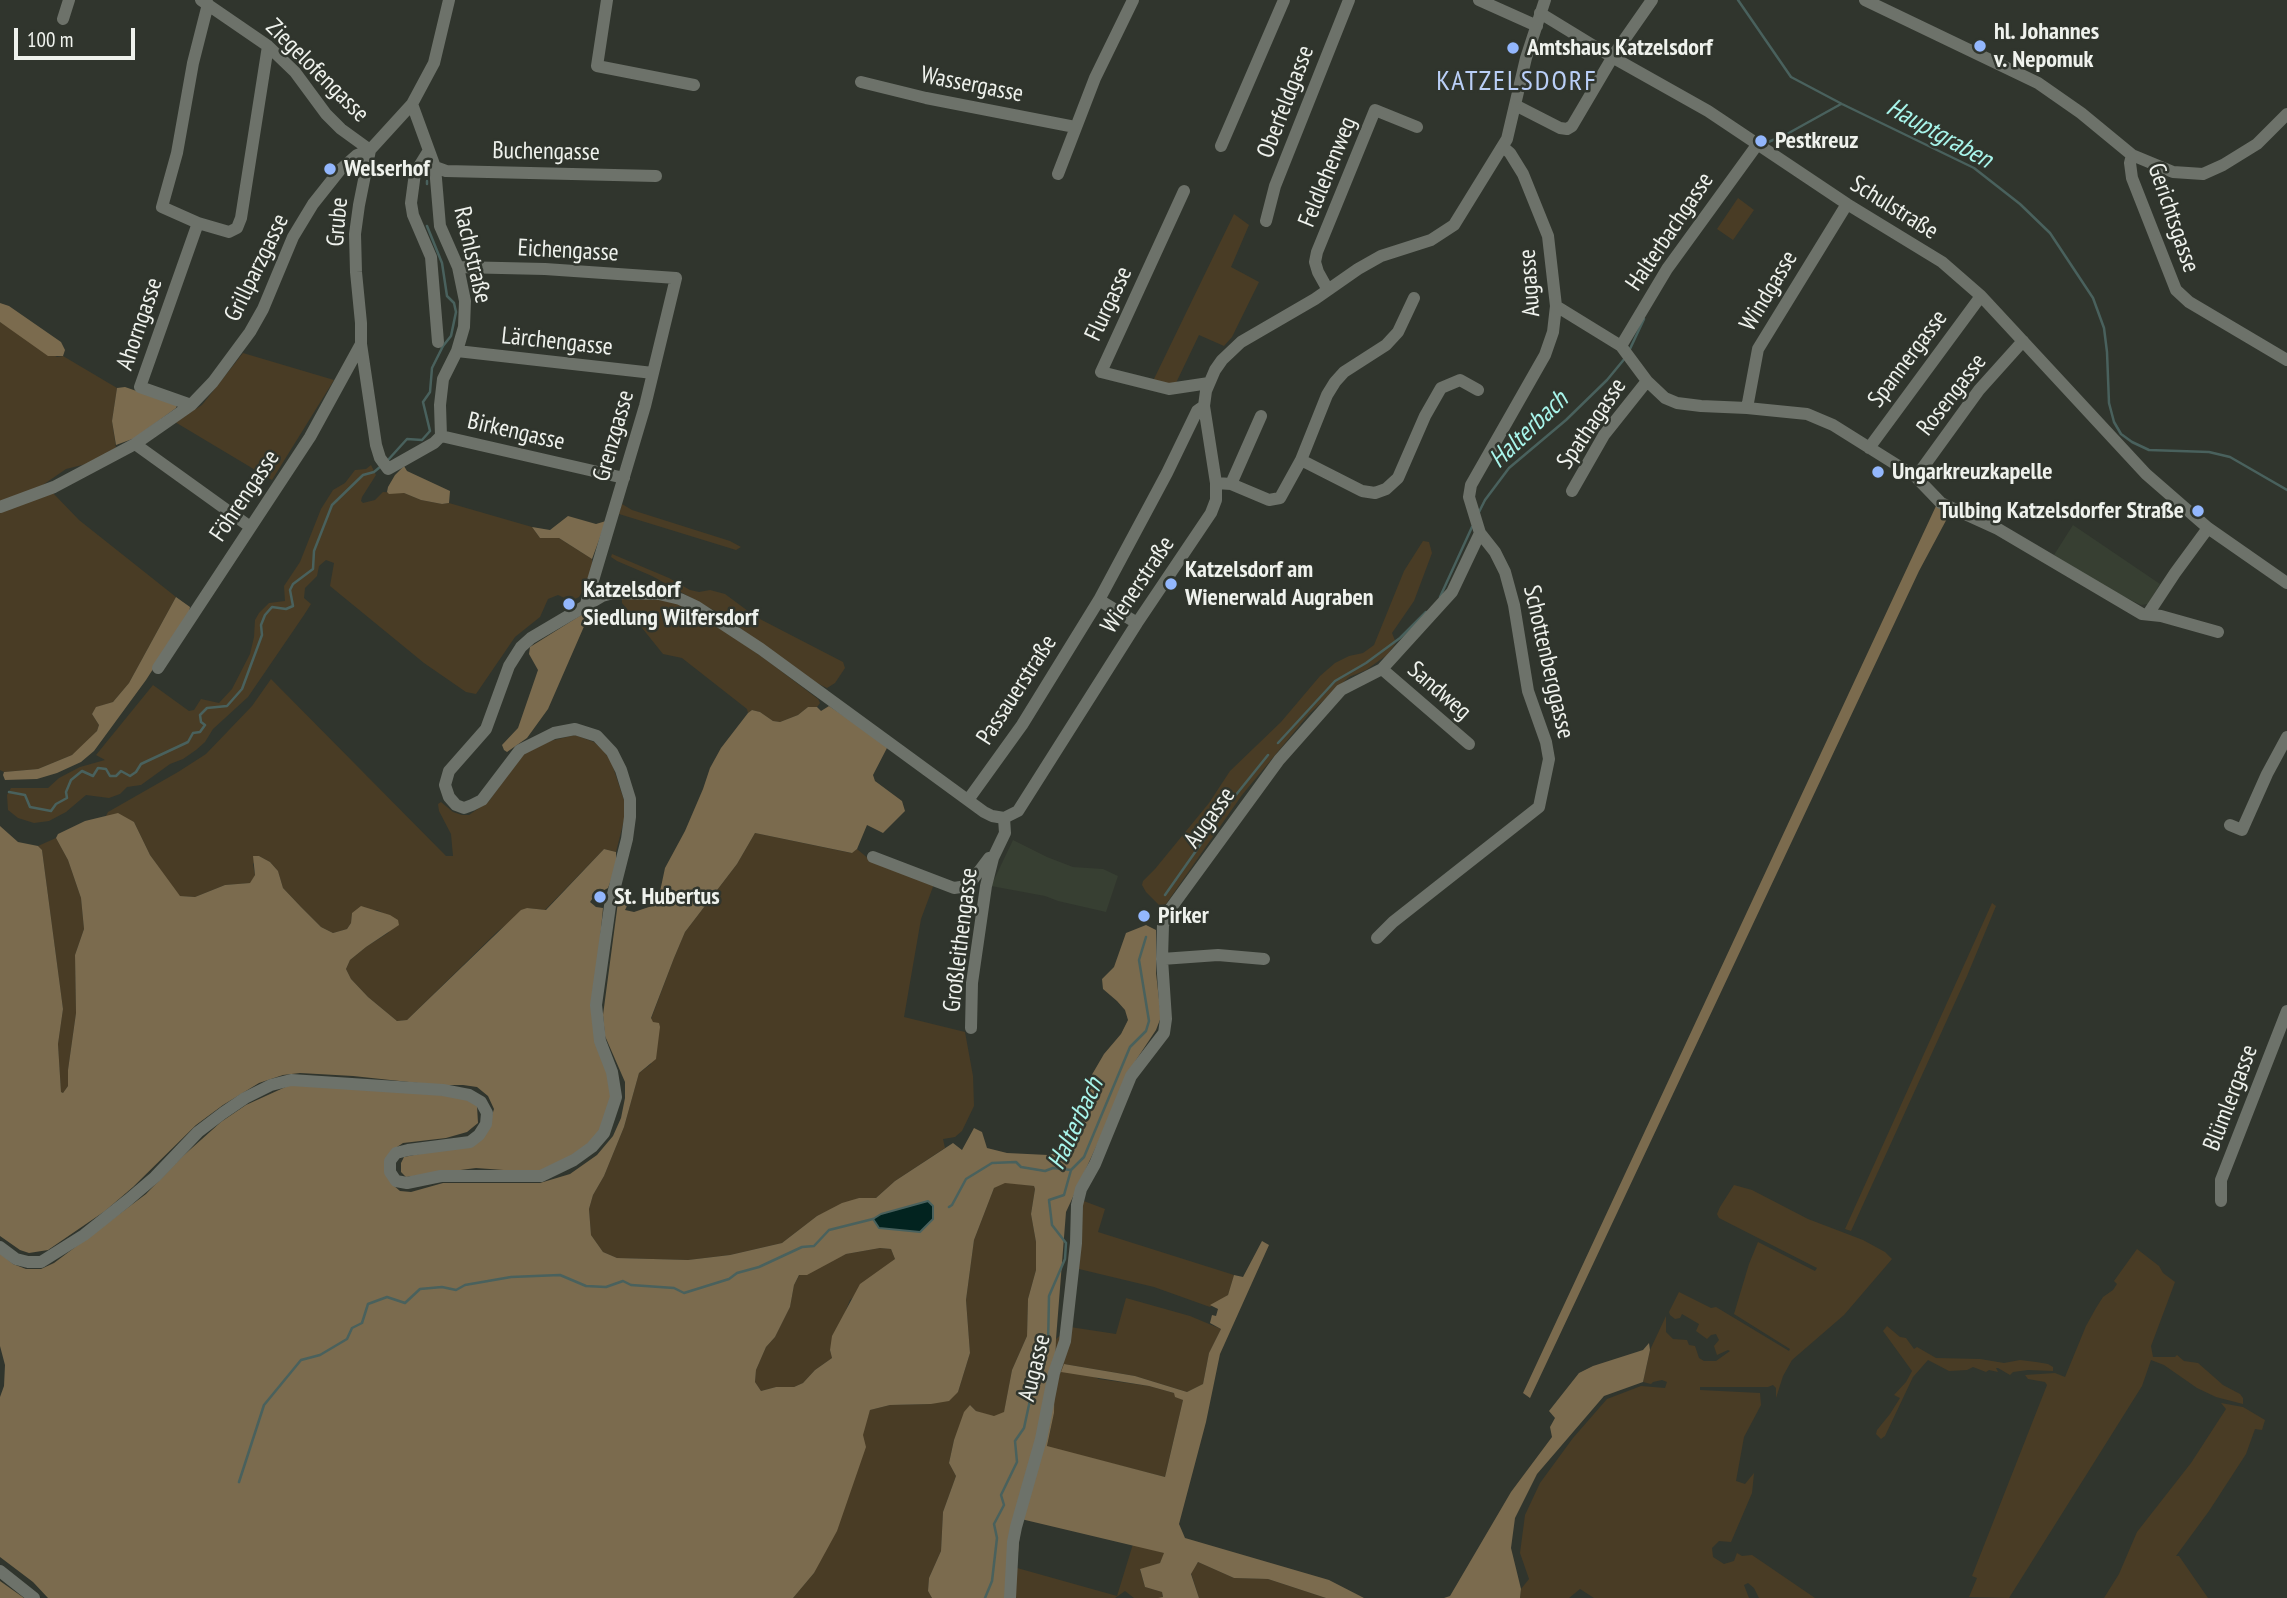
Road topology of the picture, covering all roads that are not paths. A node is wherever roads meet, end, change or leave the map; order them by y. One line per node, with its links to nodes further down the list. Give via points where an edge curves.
1 (69, 0): 13 (street)
2 (449, 0): 19 (street, via 434,63)
3 (607, 0): 18 (street, via 597,66)
4 (1133, 0): 22 (street)
5 (1284, 0): 25 (street)
6 (1349, 0): 35 (street, Oberfeldgasse, via 1275,186)
7 (1479, 0): 14 (street, Schulstraße)
8 (1545, 0): 14 (street, Wienerstraße)
9 (1652, 0): 16 (street)
10 (1865, 0): 12 (street)
11 (204, 2): 15 (street, Ziegelofengasse); 36 (street, via 177,153 162,207)
12 (1885, 5): 29 (street, via 2038,83)
13 (63, 19)
14 (1539, 20): 16 (street, Schulstraße); 20 (street, Wienerstraße)
15 (268, 46): 27 (street, Ziegelofengasse, via 295,72 326,114); 36 (street, via 241,218 229,232)
16 (1612, 57): 20 (street, via 1567,129); 24 (street, Schulstraße, via 1708,111)
17 (861, 82): 22 (street, Wassergasse)
18 (694, 85)
19 (412, 104): 27 (street); 28 (street, Rachlstraße)
20 (1515, 106): 26 (street, Wienerstraße)
21 (2287, 114): 29 (street, via 2248,151 2203,174 2173,172)
22 (1075, 127): 31 (street)
23 (1417, 127): 39 (street, Feldlehenweg, via 1375,110 1317,252 1315,262)
24 (1757, 145): 34 (street, Schulstraße); 47 (street, Halterbachgasse, via 1667,269)
25 (1221, 146)
26 (1503, 147): 39 (street, Wienerstraße, via 1448,229 1426,243 1373,260); 42 (street, Augasse, via 1523,174 1548,236)
27 (370, 150): 45 (street, Grube, via 355,234); 53 (street, Grillparzgasse, via 340,170 313,204 250,332)
28 (428, 152): 30 (street, Rachlstraße); 44 (street, via 415,173 411,203 431,257)
29 (2132, 155): 48 (street, Gerichtsgasse, via 2132,178 2176,290)
30 (435, 167): 32 (street, Buchengasse, via 446,171); 37 (street, Rachlstraße, via 440,226)
31 (1058, 174)
32 (656, 176)
33 (1184, 191): 51 (street, Flurgasse, via 1101,372 1169,389)
34 (1847, 204): 40 (street, Schulstraße, via 1942,262); 55 (street, Windgasse, via 1758,349)
35 (1266, 221)
36 (198, 223): 53 (street, Ahorngasse, via 140,387)
37 (458, 267): 38 (street, Eichengasse); 46 (street, Rachlstraße, via 465,301)
38 (676, 278): 49 (street, Grenzgasse)
39 (1328, 290): 51 (street, Wienerstraße, via 1241,342 1222,360)
40 (1981, 296): 43 (street, Schulstraße); 59 (street, Spannergasse)
41 (1414, 298): 60 (street, via 1398,332 1386,345 1335,382)
42 (1556, 306): 47 (street); 69 (street, Augasse, via 1545,355 1471,485 1469,497)
43 (2023, 341): 61 (street, Rosengasse, via 1979,390); 68 (street, Schulstraße, via 2146,474)
44 (438, 342)
45 (361, 344): 57 (street, Grube, via 384,463); 67 (street, Föhrengasse, via 310,437)
46 (457, 351): 49 (street, Lärchengasse); 57 (street, Rachlstraße, via 443,379)
47 (1625, 351): 50 (street)
48 (2287, 360)
49 (653, 373): 62 (street, Grenzgasse)
50 (1647, 381): 55 (street, via 1677,403); 65 (street, Spathagasse, via 1604,435)
51 (1209, 383): 54 (street, Wienerstraße)
52 (1478, 390): 60 (street, via 1460,380 1441,388 1398,478 1386,489 1362,491)
53 (191, 405): 58 (street, Grillparzgasse)
54 (1204, 406): 63 (street, Wienerstraße); 71 (street, Passauerstraße, via 1197,411)
55 (1747, 408): 59 (street, via 1807,414)
56 (1261, 416): 64 (street)
57 (441, 436): 62 (street, Birkengasse)
58 (135, 444): 66 (street, Grillparzgasse); 67 (street)
59 (1868, 448): 61 (street)
60 (1301, 460): 64 (street, via 1280,498 1269,500)
61 (1916, 477): 73 (street, via 1941,503 1997,529)
62 (624, 478): 72 (street, Grenzgasse)
63 (1216, 483): 64 (street); 74 (street, Wienerstraße, via 1211,513)
64 (1231, 484)
65 (1572, 491)
66 (0, 508)
67 (249, 526): 76 (street, Föhrengasse)
68 (2208, 528): 70 (street, Schulstraße); 73 (street)
69 (1479, 531): 77 (street, Augasse, via 1452,593); 85 (street, Schottenberggasse, via 1505,572 1528,691 1546,742 1549,759 1539,807)
70 (2287, 583)
71 (1099, 600): 74 (street); 80 (street, Passauerstraße, via 1023,725)
72 (586, 604): 80 (street, via 613,593 636,592 680,599 697,607); 91 (street, via 521,647 509,666 486,729 449,771 445,785 456,805 472,805 482,800 520,750 554,733 575,729 597,736 621,770 630,817 610,906 596,1005 600,1041 616,1097 604,1133 592,1147 541,1176 396,1181 390,1172 396,1153 470,1142 479,1135 487,1113 481,1102 443,1090 291,1080 271,1085 223,1113 128,1200 41,1262 16,1259)
73 (2148, 614): 75 (street)
74 (1137, 624): 81 (street, Wienerstraße, via 1024,804)
75 (2218, 632)
76 (158, 668)
77 (1381, 669): 79 (street, Sandweg); 86 (street, Augasse, via 1340,690 1279,760 1168,912)
78 (2287, 737): 82 (street, via 2242,830)
79 (1469, 744)
80 (968, 800): 81 (street, via 992,816)
81 (1004, 818): 84 (street, Großleithengasse, via 1004,837)
82 (2230, 825)
83 (873, 857): 84 (street, via 954,888 967,886 988,858)
84 (993, 858): 89 (street, Großleithengasse, via 972,983)
85 (1377, 938)
86 (1162, 959): 87 (street, via 1218,955); 94 (street, Augasse, via 1164,1033 1131,1076 1077,1205 1065,1341 1016,1527)
87 (1264, 959)
88 (2287, 1011): 90 (street, Blümlergasse, via 2221,1180)
89 (971, 1028)
90 (2221, 1201)
91 (0, 1247)
92 (0, 1571): 93 (street)
93 (34, 1598)
94 (1010, 1598)

